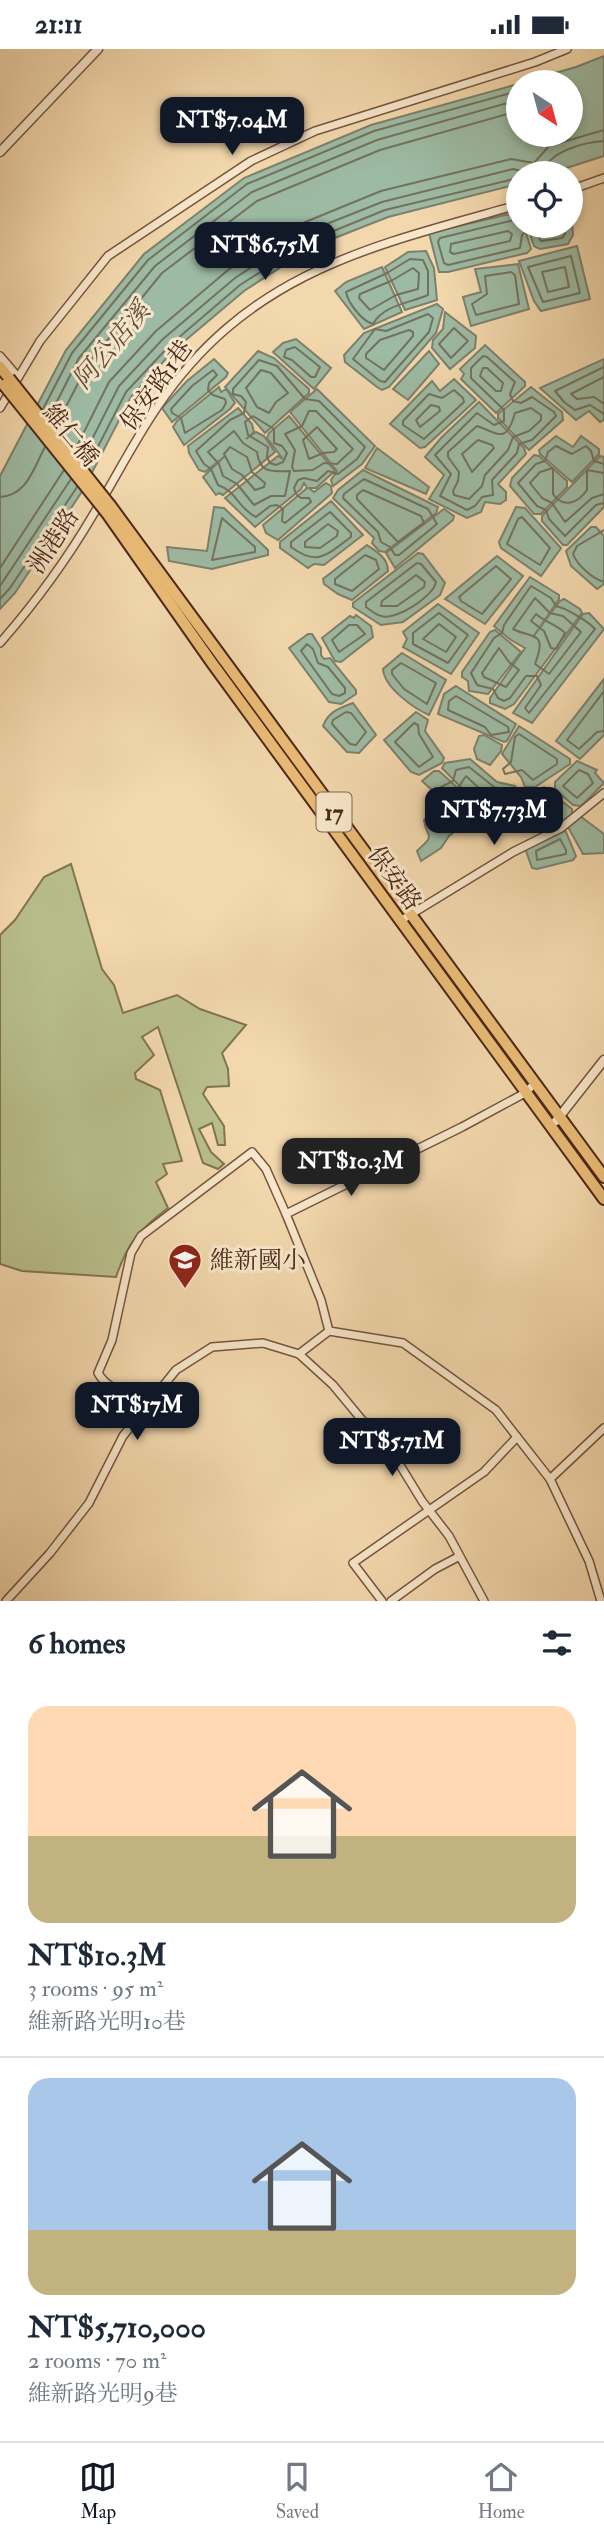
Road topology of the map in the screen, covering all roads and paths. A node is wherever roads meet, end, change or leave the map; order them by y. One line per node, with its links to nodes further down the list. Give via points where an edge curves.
1 (98, 49): 3 (street)
2 (567, 49): 9 (street, via 315,131 251,161 108,256)
3 (0, 152)
4 (604, 178): 5 (street)
5 (583, 185)
6 (506, 208): 10 (street, 保安路1巷, via 382,243 294,281 252,307 203,350 173,385)
7 (0, 356): 9 (street)
8 (0, 367): 9 (main road, 17)
9 (5, 389): 11 (main road, 維仁橋 / 17, bridge)
10 (108, 490): 12 (street, 洲港路, via 36,602)
11 (108, 508): 14 (main road, 保安路 / 17)
12 (0, 643)
13 (604, 793): 14 (street, via 561,828)
14 (404, 917): 16 (main road, 保安路 / 17); 17 (main road, 保安路 / 17)
15 (604, 1060): 18 (street)
16 (534, 1084): 17 (street); 18 (main road, 保安路 / 17)
17 (525, 1093): 19 (main road, 保安路 / 17); 22 (street)
18 (560, 1118): 19 (street); 20 (main road, 保安路 / 17)
19 (550, 1126): 21 (main road, 保安路 / 17)
20 (604, 1177)
21 (604, 1199)
22 (286, 1214): 23 (street); 25 (street, via 266,1169 252,1152 141,1236 131,1253 112,1340 98,1373 103,1382)
23 (329, 1331): 24 (street); 27 (street, via 403,1343 496,1410)
24 (299, 1354): 25 (street, via 263,1343 212,1347 176,1370); 29 (street, via 384,1439)
25 (149, 1402): 31 (street, via 123,1436 89,1503)
26 (604, 1428): 28 (street)
27 (517, 1437): 28 (street); 29 (street, via 484,1472)
28 (550, 1479): 35 (street, via 589,1561)
29 (429, 1510): 30 (street); 32 (street, via 353,1563)
30 (458, 1557): 33 (street); 34 (street)
31 (6, 1601)
32 (382, 1601)
33 (391, 1601)
34 (484, 1601)
35 (601, 1601)

